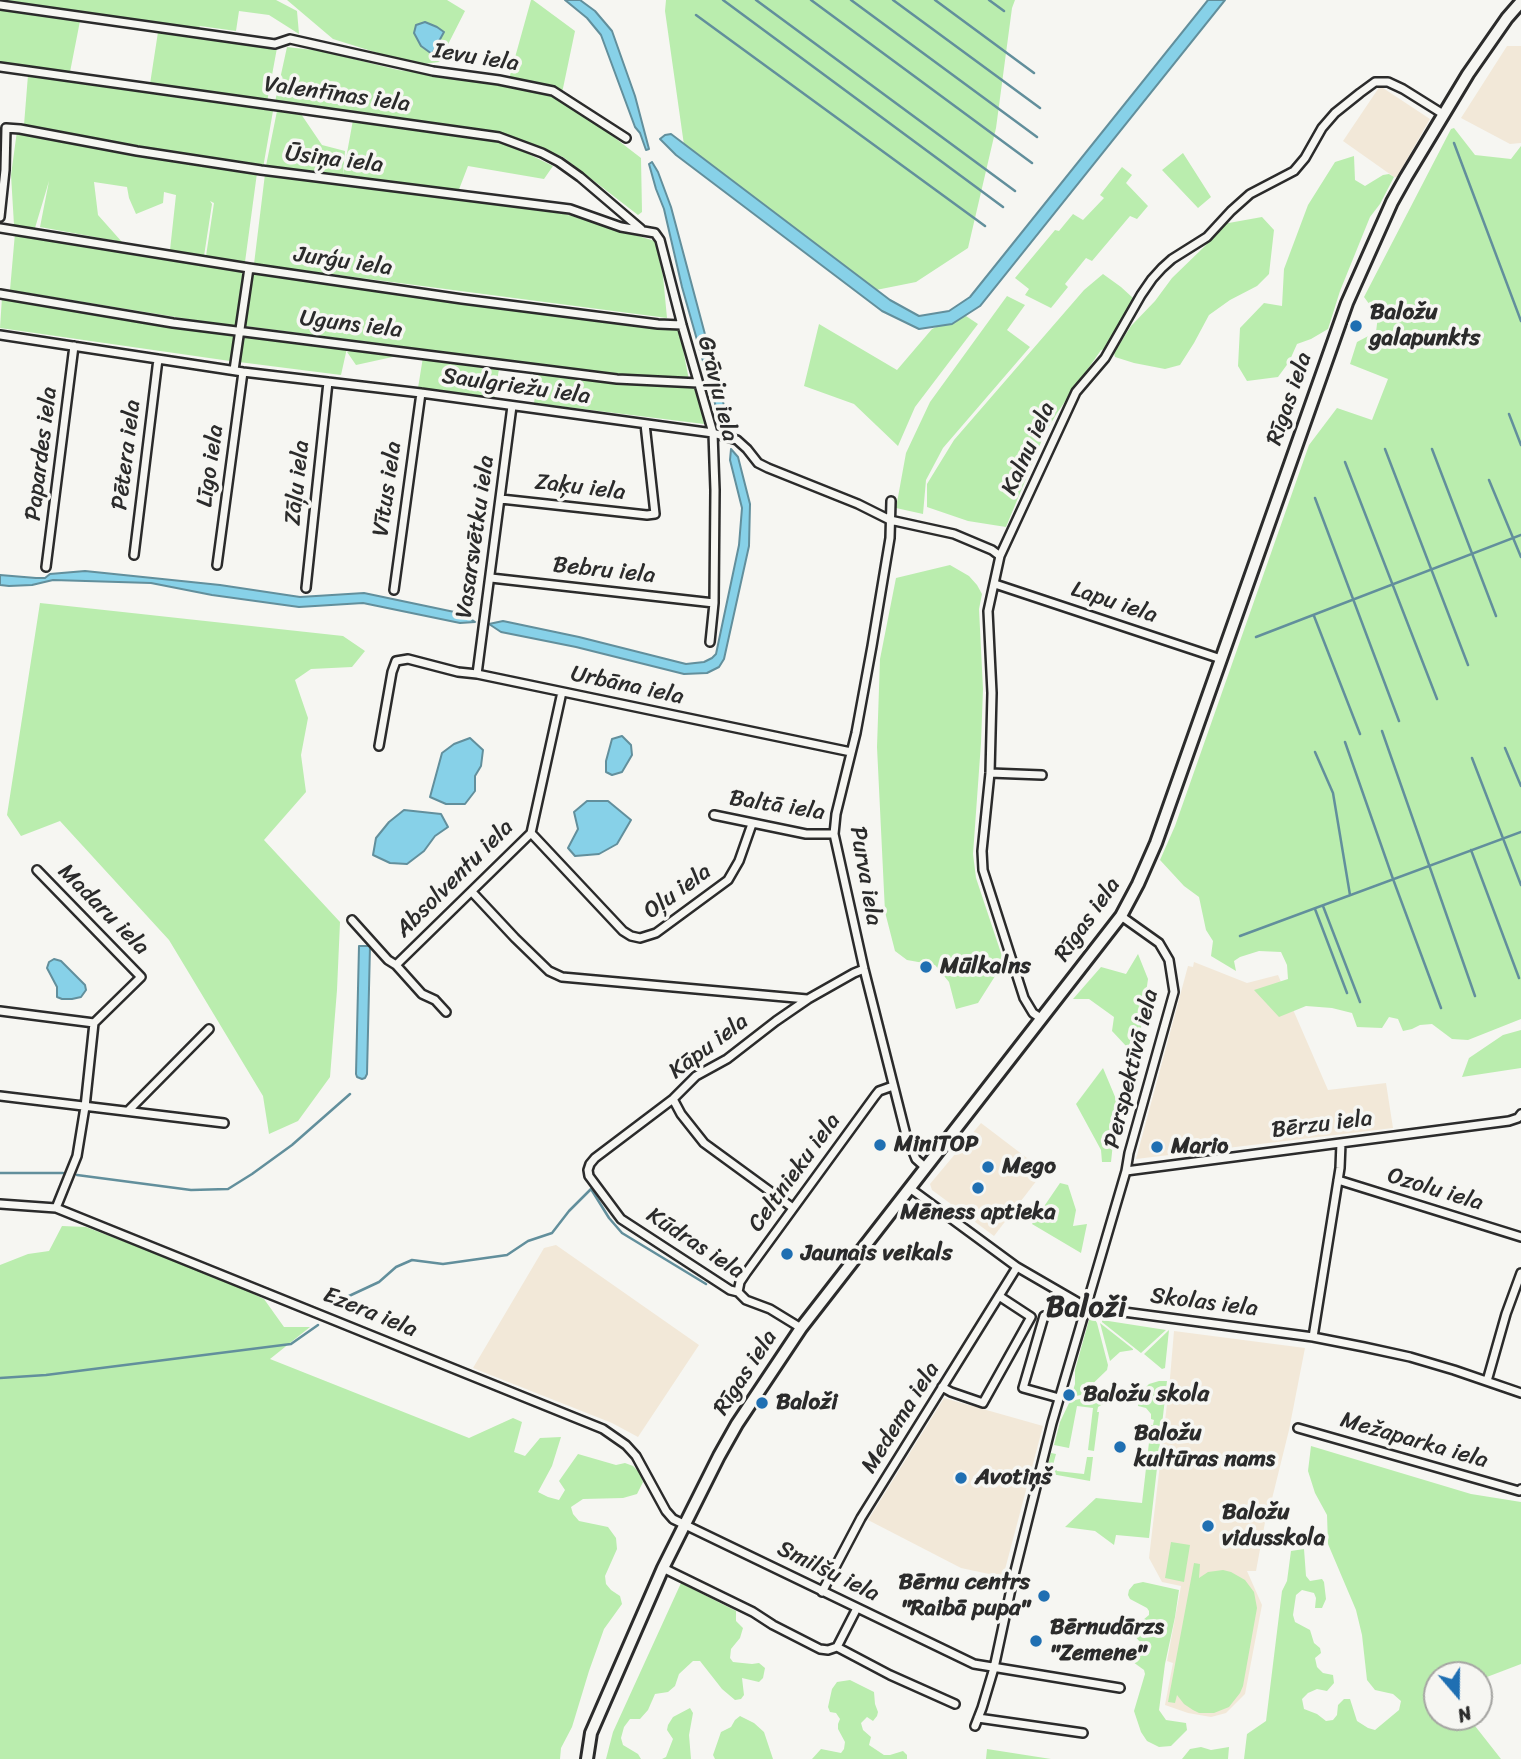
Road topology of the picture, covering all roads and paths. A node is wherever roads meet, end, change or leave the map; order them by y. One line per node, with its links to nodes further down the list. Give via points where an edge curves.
1 (1521, 2): 4 (main road, Rīgas iela)
2 (0, 5): 6 (street, Ievu iela, via 275,44 290,39 433,71 553,91)
3 (0, 67): 9 (street, Valentīnas iela, via 499,137 559,162)
4 (1443, 114): 30 (street, Kalnu iela, via 1396,85 1375,82 1335,113 1294,171 1251,194 1207,237 1172,259 1147,287 1105,358 1076,392); 39 (main road, Rīgas iela, via 1392,202 1344,309)
5 (3, 126): 7 (street); 9 (street, Ūsiņa iela, via 261,170 570,209)
6 (626, 138)
7 (0, 217)
8 (0, 228): 11 (street, Jurģu iela)
9 (642, 230): 10 (street, Ūsiņa iela)
10 (655, 233): 13 (street, Grāvju iela)
11 (249, 268): 13 (street, Jurģu iela); 14 (street)
12 (0, 294): 14 (street, Uguns iela)
13 (682, 325): 21 (street, Grāvju iela)
14 (239, 330): 18 (street); 21 (street, Uguns iela, via 617,379)
15 (0, 335): 16 (street, Saulgriežu iela)
16 (74, 346): 17 (street, Saulgriežu iela); 32 (street, Papardes iela)
17 (159, 359): 18 (street, Saulgriežu iela); 29 (street, Pētera iela)
18 (234, 370): 19 (street, Saulgriežu iela)
19 (243, 372): 20 (street, Saulgriežu iela); 31 (street, Līgo iela)
20 (328, 382): 22 (street, Saulgriežu iela); 35 (street, Zāļu iela)
21 (698, 383): 25 (street, Grāvju iela)
22 (421, 393): 23 (street, Saulgriežu iela); 36 (street, Vītus iela)
23 (512, 406): 24 (street, Saulgriežu iela); 26 (street, Vasarsvētku iela)
24 (645, 424): 25 (street, Saulgriežu iela); 26 (street, Zaķu iela, via 655,514)
25 (713, 433): 28 (street, Saulgriežu iela, via 737,440 768,468); 37 (street, Grāvju iela)
26 (501, 499): 33 (street, Vasarsvētku iela)
27 (891, 501): 28 (street, Purva iela)
28 (890, 520): 30 (street, Saulgriežu iela, via 954,534); 43 (street, Purva iela)
29 (134, 555)
30 (1000, 556): 34 (street, Kalnu iela)
31 (217, 565)
32 (46, 567)
33 (491, 578): 37 (street, Bebru iela); 40 (street, Vasarsvētku iela)
34 (995, 584): 39 (street, Lapu iela); 44 (street, Kalnu iela, via 988,620)
35 (306, 588)
36 (394, 590)
37 (714, 603): 38 (street, Grāvju iela)
38 (710, 642)
39 (1221, 659): 52 (main road, Rīgas iela, via 1156,843)
40 (477, 674): 41 (street, Urbāna iela); 42 (street, Urbāna iela, via 408,659 396,661)
41 (562, 692): 43 (street, Urbāna iela); 48 (street, Absolventu iela)
42 (379, 746)
43 (851, 752): 49 (street, Purva iela)
44 (990, 773): 45 (street); 59 (street, Kalnu iela, via 983,870 1024,998)
45 (1042, 775)
46 (713, 815): 47 (street, Baltā iela)
47 (752, 824): 48 (street, Oļu iela, via 728,880 656,933 640,938 623,931); 49 (street, Baltā iela)
48 (531, 833): 51 (street, Absolventu iela)
49 (834, 834): 55 (street, Purva iela)
50 (37, 870): 60 (street, Madaru iela, via 141,977)
51 (472, 892): 54 (street, Absolventu iela); 56 (street, via 549,971 562,977)
52 (1121, 916): 59 (main road, Rīgas iela); 72 (street, Perspektīvā iela, via 1159,943 1169,960 1174,992)
53 (352, 920): 54 (street)
54 (396, 965): 58 (street)
55 (864, 969): 56 (street, Kāpu iela); 62 (street, Purva iela)
56 (808, 999): 64 (street, Kāpu iela, via 727,1059 696,1076)
57 (0, 1011): 60 (street)
58 (446, 1012)
59 (1042, 1019): 70 (main road, Rīgas iela)
60 (94, 1023): 65 (street)
61 (209, 1029): 66 (street)
62 (893, 1086): 70 (street, Purva iela, via 911,1148); 77 (street, Celtnieku iela, via 879,1091)
63 (0, 1096): 65 (street)
64 (673, 1099): 71 (street, Kāpu iela, via 596,1158); 77 (street, via 704,1143)
65 (85, 1107): 66 (street); 76 (street, via 77,1156)
66 (128, 1111): 68 (street)
67 (1521, 1114): 69 (street, Bērzu iela, via 1509,1121)
68 (224, 1123)
69 (1341, 1143): 72 (street, Bērzu iela); 73 (street)
70 (926, 1168): 74 (main road, Rīgas iela)
71 (588, 1170): 81 (street, Kūdras iela, via 621,1219)
72 (1126, 1171): 83 (street, Perspektīvā iela)
73 (1338, 1180): 78 (street, Ozolu iela); 86 (street)
74 (911, 1189): 79 (street, Skolas iela); 85 (main road, Rīgas iela)
75 (0, 1204): 76 (street, Ezera iela)
76 (56, 1208): 93 (street, Ezera iela, via 603,1429 636,1456 666,1511)
77 (793, 1208): 81 (street, Celtnieku iela, via 740,1282)
78 (1521, 1237)
79 (1017, 1267): 82 (street, Medema iela); 83 (street, Skolas iela)
80 (1521, 1273): 87 (street)
81 (738, 1292): 85 (street, Kūdras iela)
82 (999, 1296): 88 (street, Medema iela); 88 (street, via 1031,1317 983,1403)
83 (1086, 1307): 86 (street, Skolas iela); 90 (street, Perspektīvā iela)
84 (1044, 1316): 90 (street, via 1023,1388)
85 (801, 1328): 93 (main road, Rīgas iela, via 730,1435)
86 (1314, 1337): 87 (street, Skolas iela, via 1410,1357)
87 (1487, 1381): 89 (street, Skolas iela)
88 (942, 1387): 95 (street, Medema iela)
89 (1521, 1393)
90 (1059, 1398): 98 (street, Perspektīvā iela)
91 (1298, 1428): 92 (street, Mežaparka iela)
92 (1520, 1490)
93 (684, 1524): 94 (main road, Rīgas iela); 95 (street, Smilšu iela)
94 (663, 1568): 97 (street, via 820,1649); 104 (main road, Rīgas iela, via 591,1732)
95 (822, 1592): 96 (street, Smilšu iela)
96 (857, 1608): 97 (street); 98 (street, Smilšu iela, via 974,1664)
97 (837, 1647): 100 (street)
98 (994, 1668): 99 (street, Smilšu iela); 101 (street, Perspektīvā iela)
99 (1120, 1688)
100 (955, 1704)
101 (978, 1718): 102 (street, Perspektīvā iela); 103 (street)
102 (975, 1727)
103 (1083, 1733)
104 (587, 1759)

